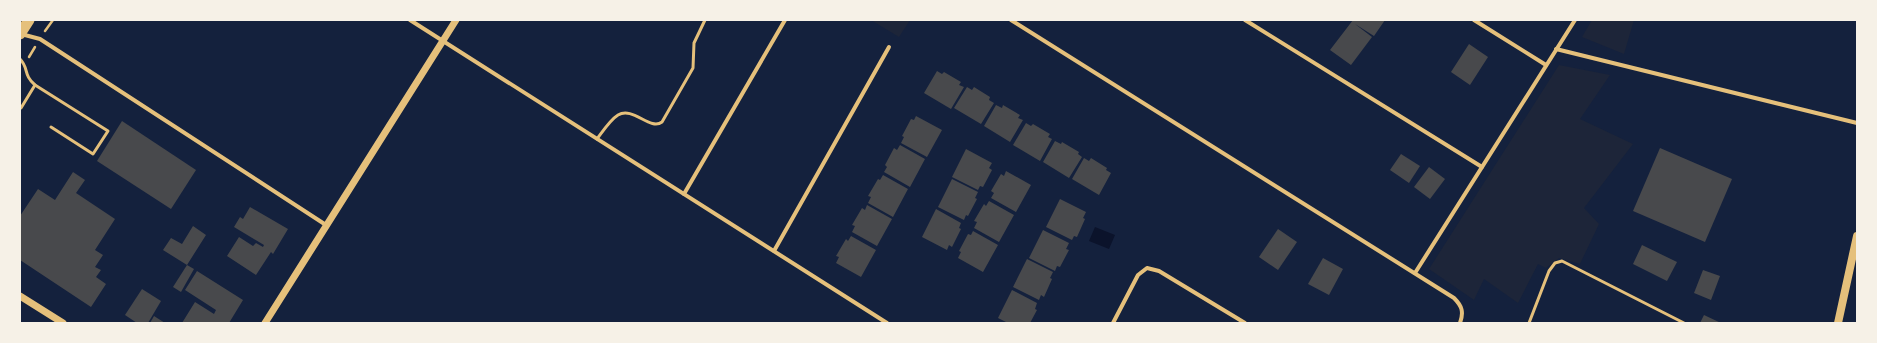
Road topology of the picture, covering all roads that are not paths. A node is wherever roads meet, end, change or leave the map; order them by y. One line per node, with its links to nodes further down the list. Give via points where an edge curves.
1 (29, 20): 10 (highway)
2 (410, 20): 11 (street)
3 (456, 20): 11 (street)
4 (705, 20): 20 (lane, via 694,43 693,68 662,122 655,124 627,113 619,114)
5 (785, 20): 22 (street)
6 (1011, 20): 26 (street)
7 (1245, 20): 21 (street)
8 (1474, 20): 15 (street)
9 (1575, 20): 13 (street)
10 (20, 34): 23 (street, via 40,39)
11 (443, 41): 20 (street); 23 (street)
12 (889, 46): 25 (street)
13 (1556, 49): 15 (street); 18 (street)
14 (20, 59): 16 (lane, via 25,64 28,79)
15 (1546, 65): 21 (street)
16 (35, 85): 17 (lane); 19 (lane, via 108,131 93,154)
17 (21, 108)
18 (1857, 124)
19 (51, 127)
20 (597, 139): 22 (street)
21 (1482, 167): 26 (street)
22 (684, 194): 25 (street)
23 (326, 225): 29 (street)
24 (1857, 236): 36 (main road)
25 (774, 251): 30 (street)
26 (1415, 273): 33 (street, via 1454,298 1462,308)
27 (20, 296): 28 (street)
28 (63, 323)
29 (265, 323)
30 (887, 323)
31 (1113, 323): 32 (street, via 1138,276 1147,268 1159,271)
32 (1245, 323)
33 (1460, 323)
34 (1529, 323): 35 (lane, via 1549,270 1555,263 1562,261)
35 (1684, 323)
36 (1838, 323)

